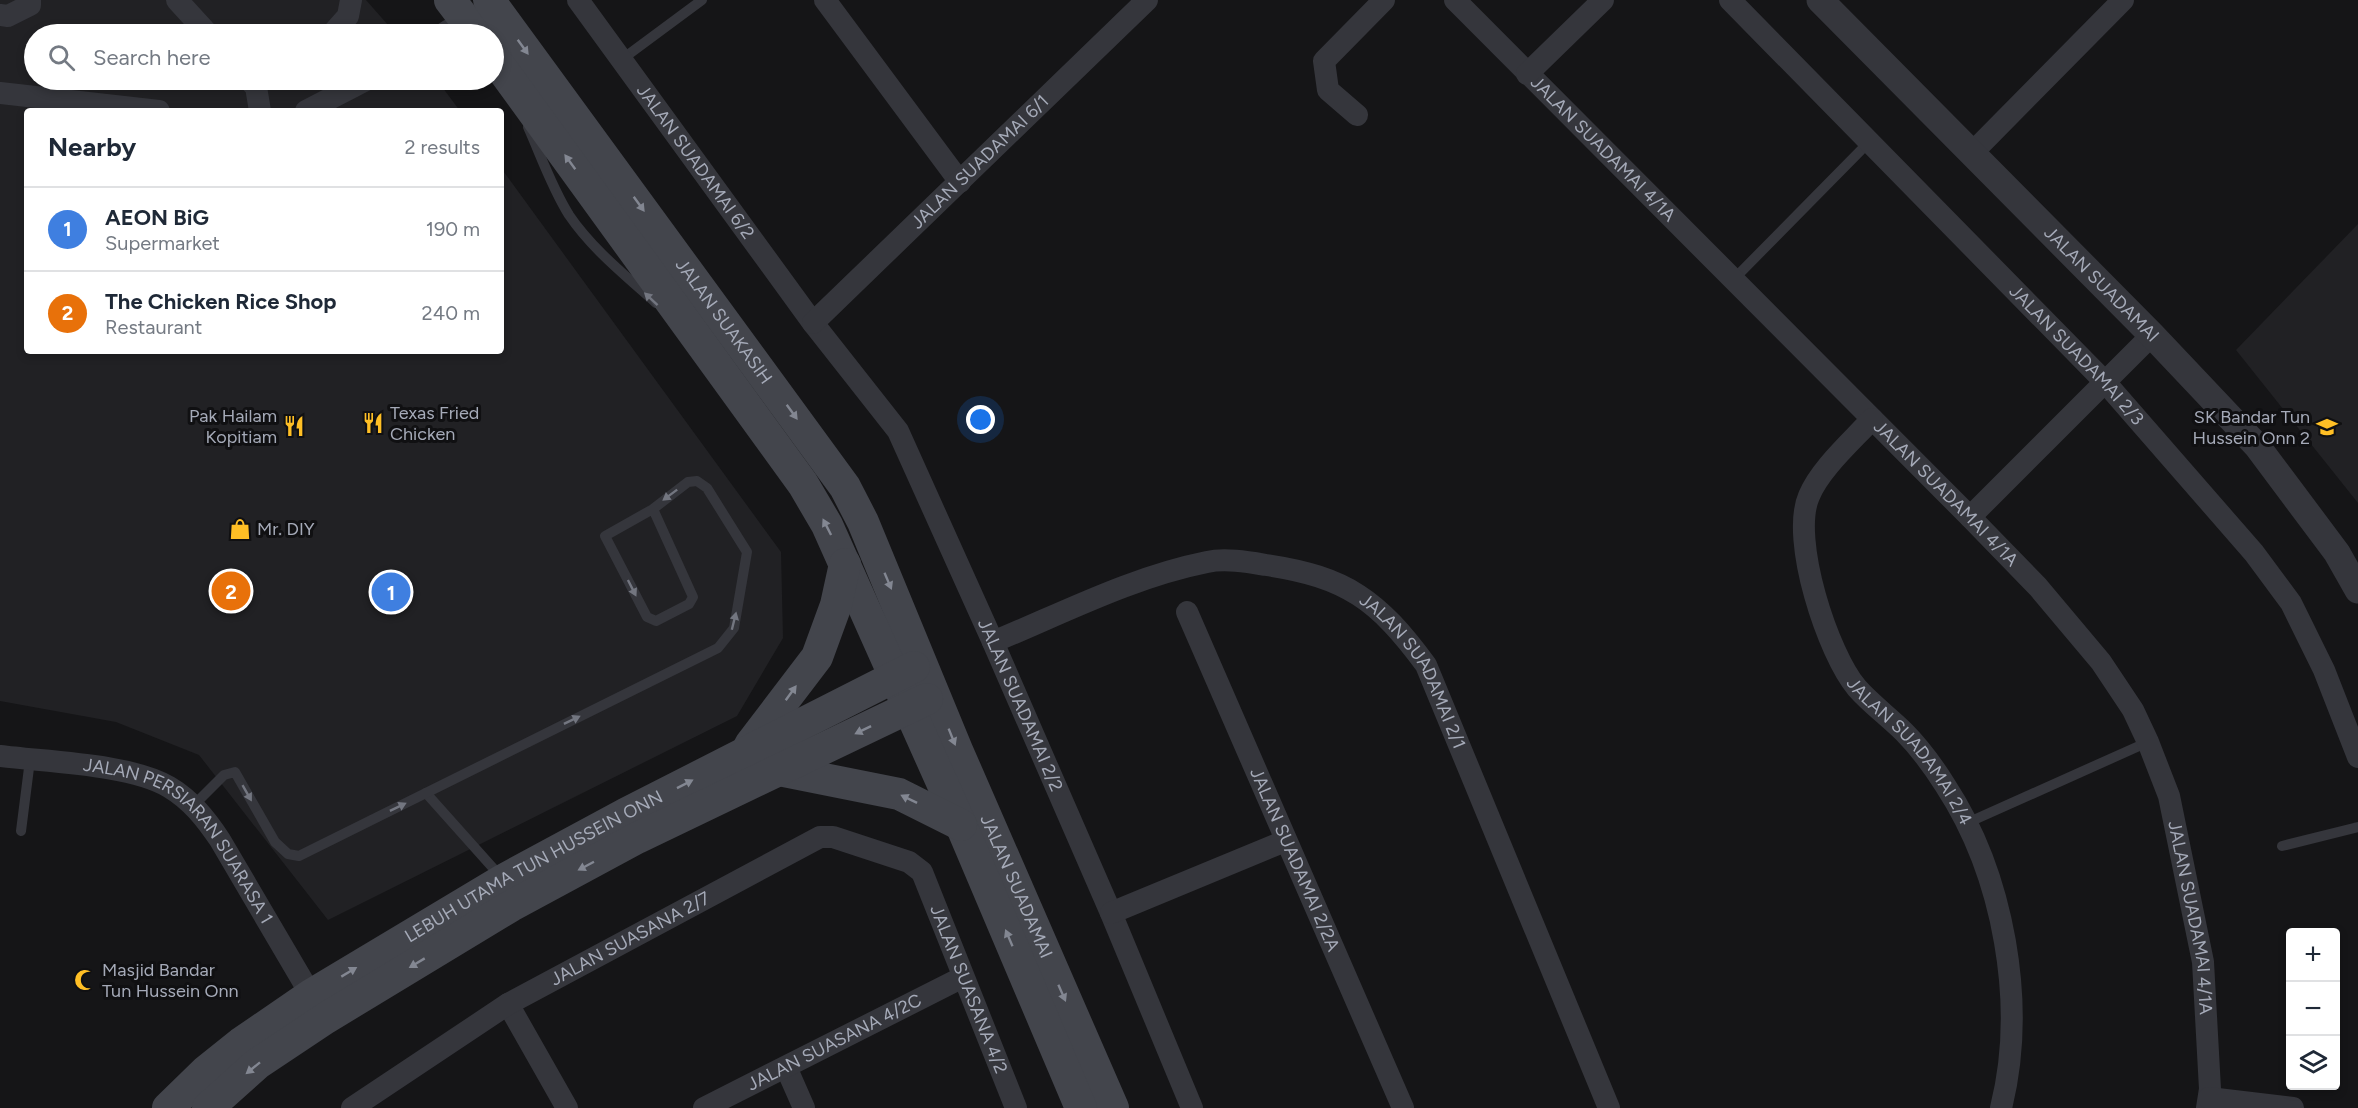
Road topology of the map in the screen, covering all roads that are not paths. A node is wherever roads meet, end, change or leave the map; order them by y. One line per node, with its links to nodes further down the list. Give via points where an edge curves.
1 (30, 0): 14 (street, via 30,5 8,16)
2 (177, 0): 15 (street)
3 (351, 0): 16 (street, via 348,16)
4 (578, 0): 17 (street, JALAN SUADAMAI 6/2)
5 (702, 0): 17 (lane)
6 (825, 0): 30 (street)
7 (1147, 0): 30 (street, JALAN SUADAMAI 6/1)
8 (1384, 0): 27 (street, via 1324,61 1328,90)
9 (1455, 0): 20 (street, JALAN SUADAMAI 4/1A)
10 (1603, 0): 20 (street)
11 (1730, 0): 28 (street, JALAN SUADAMAI 2/3)
12 (1820, 0): 29 (street, JALAN SUADAMAI)
13 (2123, 0): 29 (street)
14 (0, 15)
15 (199, 24)
16 (341, 24)
17 (621, 60): 32 (street, JALAN SUADAMAI 6/2)
18 (504, 66): 42 (main road, JALAN SUAKASIH, one-way to 42, via 845,487 863,522)
19 (504, 72): 38 (main road, JALAN SUAKASIH, one-way to 19, via 803,484)
20 (1527, 74): 31 (street, JALAN SUADAMAI 4/1A)
21 (260, 90): 25 (street)
22 (347, 90): 26 (street)
23 (0, 93): 24 (street)
24 (129, 108)
25 (260, 108)
26 (312, 108)
27 (1357, 115)
28 (1869, 142): 31 (lane); 34 (street, JALAN SUADAMAI 2/3)
29 (1971, 154): 33 (street, JALAN SUADAMAI)
30 (960, 182): 32 (street, JALAN SUADAMAI 6/1)
31 (1734, 279): 35 (street, JALAN SUADAMAI 4/1A)
32 (813, 323): 41 (street, JALAN SUADAMAI 2/2, via 898,431)
33 (2152, 335): 34 (street); 39 (street, JALAN SUADAMAI, via 2257,446 2337,553)
34 (2105, 382): 37 (street); 47 (street, JALAN SUADAMAI 2/3, via 2254,553 2291,603 2324,670)
35 (1872, 419): 37 (street, JALAN SUADAMAI 4/1A); 52 (street, JALAN SUADAMAI 2/4, via 1808,496 1803,524 1812,586 1841,664 1851,680 1914,743 1947,787)
36 (653, 509): 36 (lane, one-way to 36, via 605,536 647,617 656,621 689,604 693,597); 50 (lane, one-way to 36, via 717,648 734,628 747,552 706,488 698,481 688,482)
37 (1970, 517): 44 (street, JALAN SUADAMAI 4/1A, via 2038,587 2101,662 2133,710)
38 (844, 564): 42 (main road, JALAN SUAKASIH); 45 (main road, one-way to 38, via 817,657 836,605)
39 (2358, 590)
40 (1187, 612): 56 (street, JALAN SUADAMAI 2/2A)
41 (993, 642): 60 (street, JALAN SUADAMAI 2/2); 77 (street, JALAN SUADAMAI 2/1, via 1147,578 1209,561 1251,562 1330,579 1383,612 1426,665)
42 (909, 670): 43 (main road, JALAN SUADAMAI); 45 (main road, LEBUH UTAMA TUN HUSSEIN ONN)
43 (922, 701): 49 (main road, LEBUH UTAMA TUN HUSSEIN ONN, one-way to 49); 53 (main road, JALAN SUADAMAI); 74 (main road, JALAN SUADAMAI, one-way to 74)
44 (2148, 742): 52 (lane); 65 (street, JALAN SUADAMAI 4/1A, via 2169,796 2203,962)
45 (742, 755): 59 (main road, LEBUH UTAMA TUN HUSSEIN ONN, one-way to 45)
46 (0, 756): 48 (street, JALAN PERSIARAN SUARASA 1)
47 (2358, 757)
48 (30, 760): 51 (street, JALAN PERSIARAN SUARASA 1, via 124,771 167,786); 55 (lane)
49 (779, 770): 53 (main road, one-way to 49, via 899,794); 67 (main road, LEBUH UTAMA TUN HUSSEIN ONN, one-way to 67, via 637,838 511,906 257,1064)
50 (426, 793): 51 (lane, one-way to 50, via 224,775 235,772 275,842 288,854 299,856); 59 (lane)
51 (193, 806): 62 (street, JALAN PERSIARAN SUARASA 1, via 220,840)
52 (1967, 823): 78 (street, JALAN SUADAMAI 2/4, via 1984,860 2009,979 2010,1049)
53 (961, 825): 73 (main road, JALAN SUADAMAI, one-way to 53)
54 (2358, 827): 57 (lane)
55 (21, 831)
56 (1285, 841): 60 (street); 76 (street, JALAN SUADAMAI 2/2A)
57 (2282, 846)
58 (922, 872): 61 (street, JALAN SUASANA 4/2); 63 (street, JALAN SUASANA 2/7, via 909,862 833,837 820,837)
59 (503, 880): 62 (main road, LEBUH UTAMA TUN HUSSEIN ONN, one-way to 59)
60 (1112, 913): 75 (street, JALAN SUADAMAI 2/2)
61 (963, 976): 64 (street, JALAN SUASANA 4/2C); 72 (street, JALAN SUASANA 4/2)
62 (311, 995): 66 (main road, LEBUH UTAMA TUN HUSSEIN ONN, via 241,1043)
63 (508, 1004): 68 (street, JALAN SUASANA 2/7); 69 (street)
64 (786, 1067): 70 (street, JALAN SUASANA 4/2C); 71 (street)
65 (2208, 1103): 79 (street)
66 (168, 1108)
67 (208, 1108)
68 (352, 1108)
69 (567, 1108)
70 (704, 1108)
71 (804, 1108)
72 (1016, 1108)
73 (1081, 1108)
74 (1113, 1108)
75 (1192, 1108)
76 (1403, 1108)
77 (1609, 1108)
78 (2001, 1108)
79 (2293, 1108)

